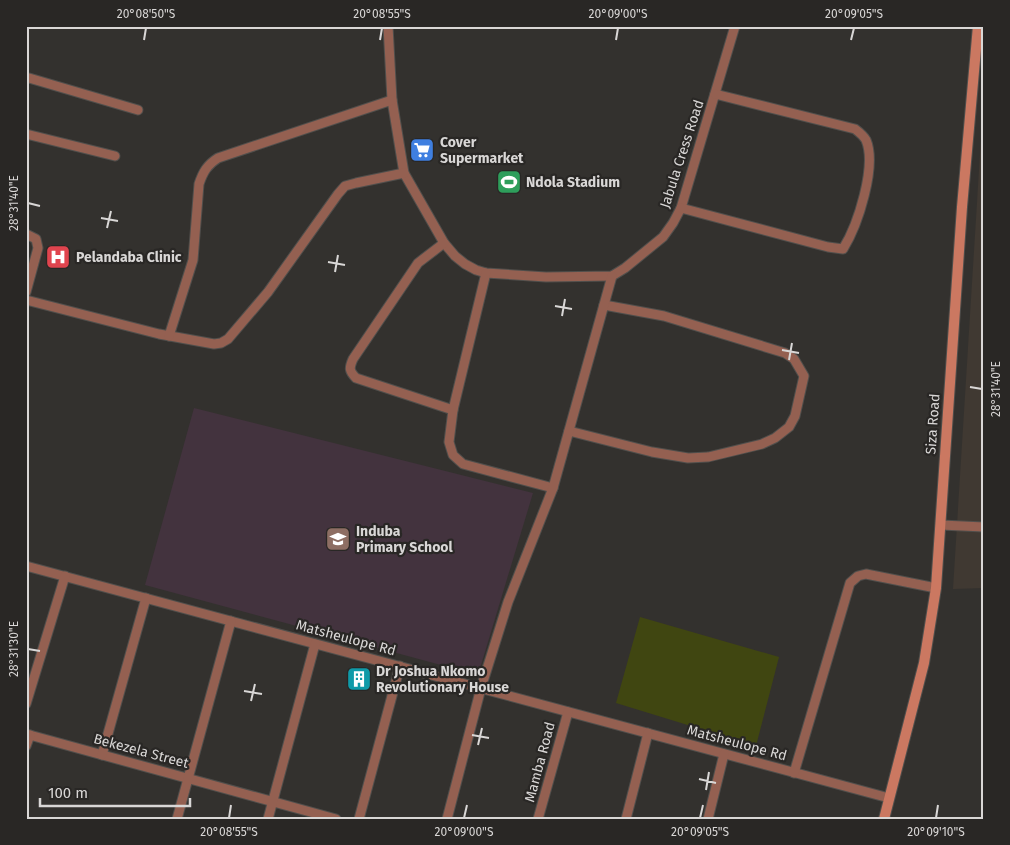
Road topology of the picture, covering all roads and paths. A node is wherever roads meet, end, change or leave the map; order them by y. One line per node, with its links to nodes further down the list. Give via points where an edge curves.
1 (388, 26): 6 (street)
2 (735, 26): 5 (street, Jabula Cress Road)
3 (978, 26): 23 (street, Siza Road)
4 (26, 78): 7 (street)
5 (715, 94): 11 (street, Jabula Cress Road); 11 (street, via 855,129 861,134 868,149 869,172 859,214 844,249)
6 (392, 100): 10 (street); 19 (street, via 208,164 199,184 193,260)
7 (138, 110)
8 (26, 134): 9 (street)
9 (115, 156)
10 (404, 173): 13 (street); 19 (street, via 345,186 268,292 228,340 214,344)
11 (681, 208): 15 (street, Jabula Cress Road, via 663,237)
12 (26, 234): 16 (street, via 36,239 38,248)
13 (444, 243): 14 (street, via 465,264); 20 (street, via 418,263 353,359 350,373 356,378)
14 (486, 273): 15 (street, via 546,277); 20 (street)
15 (612, 276): 18 (street)
16 (26, 292)
17 (26, 300): 19 (street)
18 (604, 305): 21 (street); 21 (street, via 664,316 785,353 794,359 804,376 795,416 789,427 762,444 697,458 652,452)
19 (169, 336)
20 (453, 410): 22 (street, via 449,442 453,455 463,464)
21 (569, 431): 22 (street)
22 (553, 488): 32 (street, via 508,602)
23 (941, 525): 24 (street); 27 (street, Siza Road)
24 (984, 527)
25 (26, 566): 26 (street, Matsheulope Rd)
26 (65, 576): 28 (street, Matsheulope Rd); 33 (street)
27 (936, 588): 40 (street, via 872,574 858,576 850,584); 42 (street, Siza Road, via 924,662)
28 (146, 598): 29 (street, Matsheulope Rd); 39 (street)
29 (231, 621): 30 (street, Matsheulope Rd); 41 (street)
30 (315, 644): 31 (street, Matsheulope Rd); 43 (street)
31 (400, 666): 32 (street, Matsheulope Rd); 47 (street)
32 (481, 688): 34 (street, Matsheulope Rd); 48 (street)
33 (26, 704)
34 (568, 712): 35 (street, Matsheulope Rd); 49 (street, Mamba Road)
35 (648, 733): 38 (street, Matsheulope Rd); 50 (street)
36 (28, 735): 37 (street); 39 (street, Bekezela Street)
37 (26, 746)
38 (724, 754): 40 (street, Matsheulope Rd); 51 (street)
39 (102, 755): 41 (street, Bekezela Street)
40 (794, 773): 42 (street, Matsheulope Rd)
41 (188, 778): 43 (street, Bekezela Street); 44 (street)
42 (889, 798): 52 (street, Siza Road)
43 (273, 802): 45 (street); 46 (street, Bekezela Street)
44 (178, 819)
45 (268, 819)
46 (336, 819)
47 (359, 819)
48 (447, 819)
49 (538, 819)
50 (626, 819)
51 (708, 819)
52 (884, 819)

